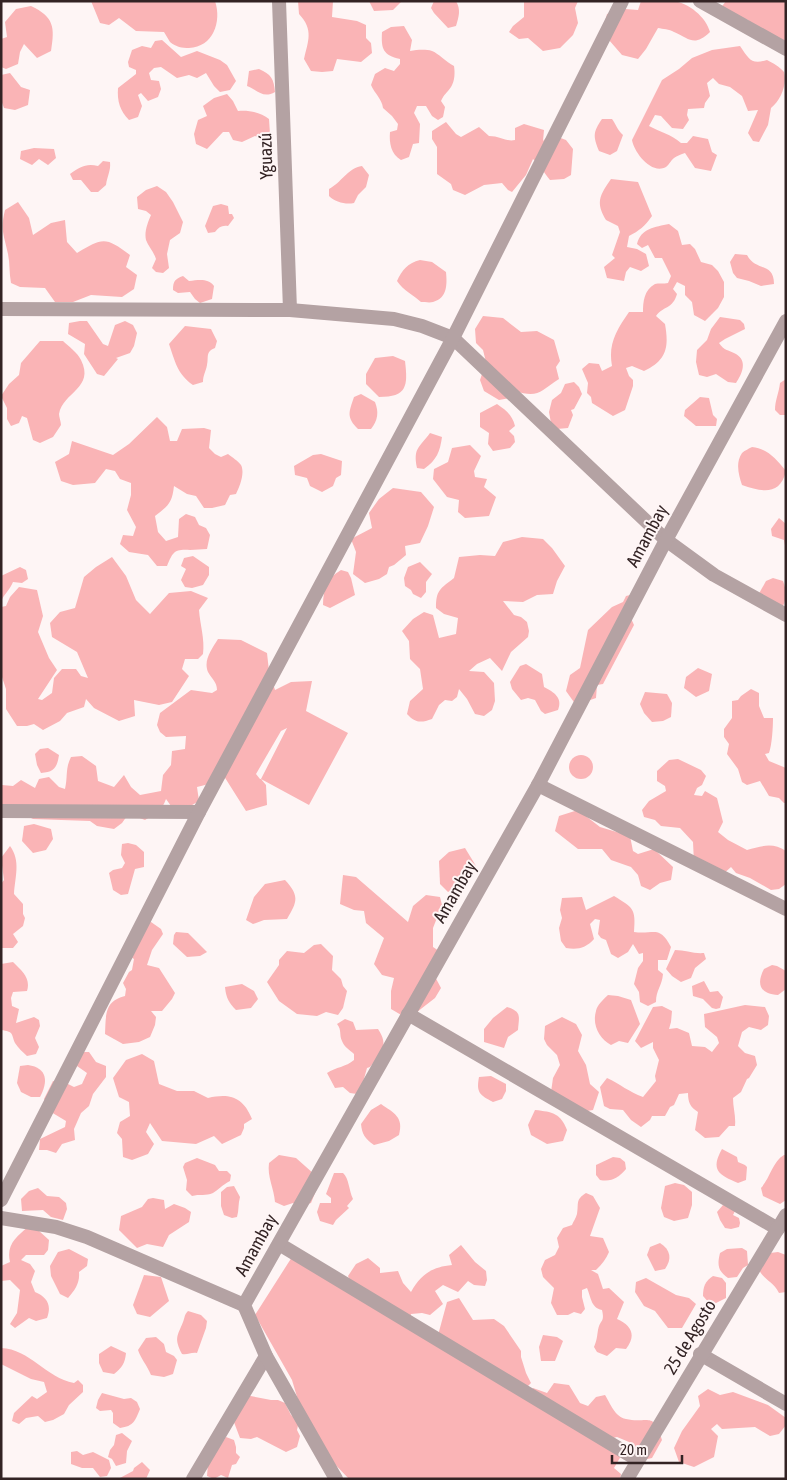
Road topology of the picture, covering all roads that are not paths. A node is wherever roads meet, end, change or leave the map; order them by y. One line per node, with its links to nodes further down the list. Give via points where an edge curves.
1 (279, 1): 6 (street, Yguazú)
2 (622, 1): 8 (street)
3 (700, 1): 4 (street)
4 (786, 49)
5 (1, 309): 6 (street)
6 (290, 310): 8 (street, via 394,319)
7 (784, 329): 9 (street, Amambay)
8 (453, 338): 9 (street); 13 (street)
9 (666, 540): 10 (street, via 714,575); 11 (street, Amambay)
10 (786, 615)
11 (538, 785): 14 (street); 15 (street, Amambay)
12 (1, 811): 13 (street)
13 (199, 812): 16 (street)
14 (786, 909)
15 (408, 1014): 19 (street); 20 (street, Amambay)
16 (1, 1200)
17 (786, 1215): 19 (street, 25 de Agosto)
18 (1, 1218): 21 (street, via 56,1227 88,1237)
19 (778, 1228): 22 (street, 25 de Agosto)
20 (278, 1244): 21 (street, Amambay); 25 (street)
21 (244, 1305): 23 (street, Amambay)
22 (700, 1354): 24 (street); 25 (street, 25 de Agosto)
23 (266, 1356): 26 (street); 27 (street, Amambay)
24 (786, 1404)
25 (638, 1460): 28 (street, 25 de Agosto)
26 (192, 1479)
27 (336, 1479)
28 (627, 1479)

